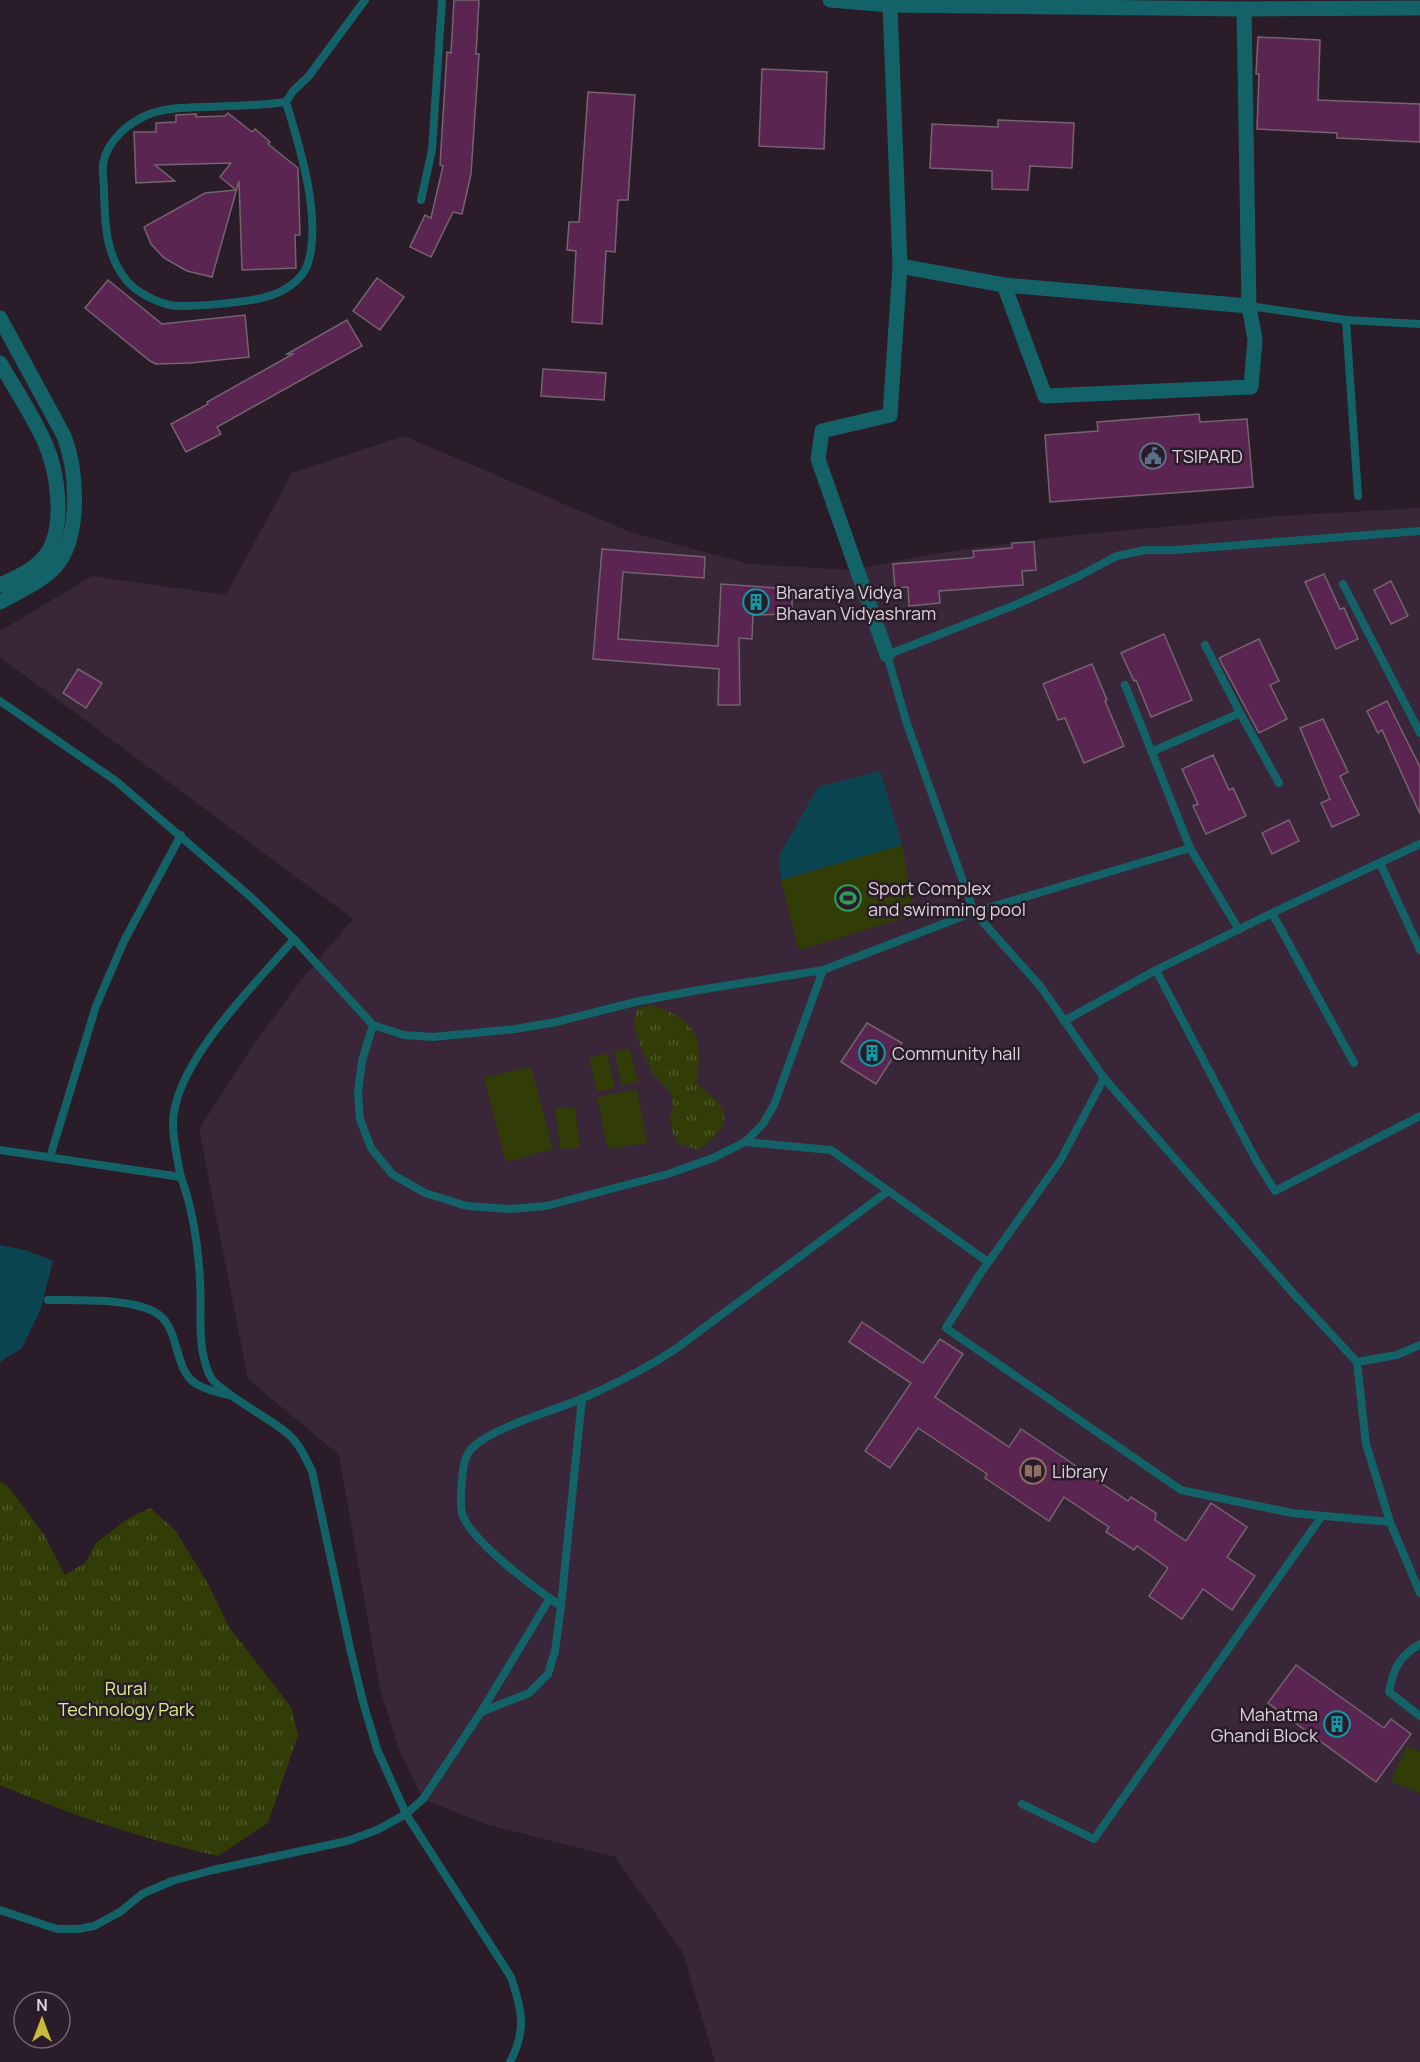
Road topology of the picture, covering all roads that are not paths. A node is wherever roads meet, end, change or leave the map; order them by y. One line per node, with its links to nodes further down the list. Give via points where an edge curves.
1 (365, 0): 7 (lane)
2 (442, 0): 8 (lane, via 432,150)
3 (830, 0): 4 (street)
4 (890, 5): 6 (street); 9 (street)
5 (1420, 8): 6 (street)
6 (1244, 9): 11 (street)
7 (286, 102): 7 (lane, via 302,153 309,193 312,246 306,269 289,288 268,297 184,306 155,300 128,283 112,256 105,229 103,164 110,145 123,130 148,114 176,108)
8 (421, 200)
9 (900, 266): 10 (street); 23 (street, via 890,415 822,430 818,459)
10 (1004, 285): 11 (street); 11 (street, via 1045,396 1251,387 1255,340)
11 (1249, 306): 13 (lane)
12 (0, 318): 18 (street, via 70,451 74,503)
13 (1346, 320): 14 (lane); 16 (lane)
14 (1420, 324)
15 (0, 363): 18 (street, via 45,443 52,463)
16 (1358, 496)
17 (1420, 531): 23 (lane, via 1145,550 1117,556 1015,605)
18 (61, 543): 20 (street, via 30,570); 21 (street, via 55,567)
19 (1343, 584): 27 (lane)
20 (0, 585)
21 (0, 602)
22 (1205, 645): 26 (lane)
23 (887, 655): 34 (lane, via 907,724)
24 (1125, 685): 28 (lane)
25 (0, 701): 30 (lane, via 116,781)
26 (1240, 713): 28 (lane); 29 (lane)
27 (1420, 733)
28 (1151, 752): 32 (lane)
29 (1279, 783)
30 (181, 835): 37 (lane); 48 (lane, via 124,941 96,1006)
31 (1420, 844): 33 (lane)
32 (1190, 848): 34 (lane); 36 (lane)
33 (1380, 863): 35 (lane); 38 (lane)
34 (974, 912): 39 (lane); 41 (lane, via 1041,987)
35 (1272, 913): 36 (lane); 43 (lane)
36 (1239, 930): 40 (lane)
37 (294, 939): 42 (lane); 49 (lane, via 241,998 192,1063 179,1090 173,1120)
38 (1420, 950)
39 (823, 970): 42 (lane, via 693,991 514,1029 433,1037 404,1035); 46 (lane, via 774,1105)
40 (1156, 970): 41 (lane); 45 (lane, via 1275,1191)
41 (1064, 1021): 44 (lane)
42 (373, 1025): 46 (lane, via 358,1093 360,1119 371,1148 392,1174 425,1193 466,1206 546,1206 668,1174)
43 (1354, 1063)
44 (1104, 1078): 51 (lane, via 1060,1161); 54 (lane)
45 (1420, 1116)
46 (745, 1142): 50 (lane, via 831,1150)
47 (0, 1150): 48 (lane)
48 (50, 1157): 49 (lane)
49 (181, 1177): 55 (lane, via 194,1222 204,1359 211,1378)
50 (888, 1191): 51 (lane); 56 (lane, via 674,1350)
51 (988, 1262): 57 (lane, via 946,1328 1181,1490)
52 (48, 1300): 55 (lane, via 114,1302 156,1312 171,1330 187,1373 196,1384)
53 (1420, 1346): 54 (lane, via 1397,1355)
54 (1357, 1362): 58 (lane, via 1366,1444)
55 (232, 1396): 66 (lane, via 288,1433 312,1471 363,1702 377,1749)
56 (582, 1398): 60 (lane, via 488,1436 472,1448 464,1461 460,1495 462,1514 470,1527 488,1548); 61 (lane)
57 (1322, 1516): 58 (lane); 65 (lane, via 1094,1839)
58 (1390, 1522): 59 (lane)
59 (1420, 1593)
60 (550, 1598): 61 (lane); 63 (lane)
61 (561, 1606): 63 (lane, via 548,1674 530,1693)
62 (1420, 1644): 64 (lane, via 1408,1651 1393,1672 1389,1692)
63 (481, 1712): 66 (lane, via 423,1799)
64 (1420, 1716)
65 (1022, 1804)
66 (406, 1814): 67 (lane, via 347,1841 172,1881 142,1894 94,1926 57,1929); 68 (lane, via 511,1977 522,2029)
67 (0, 1910)
68 (510, 2062)

